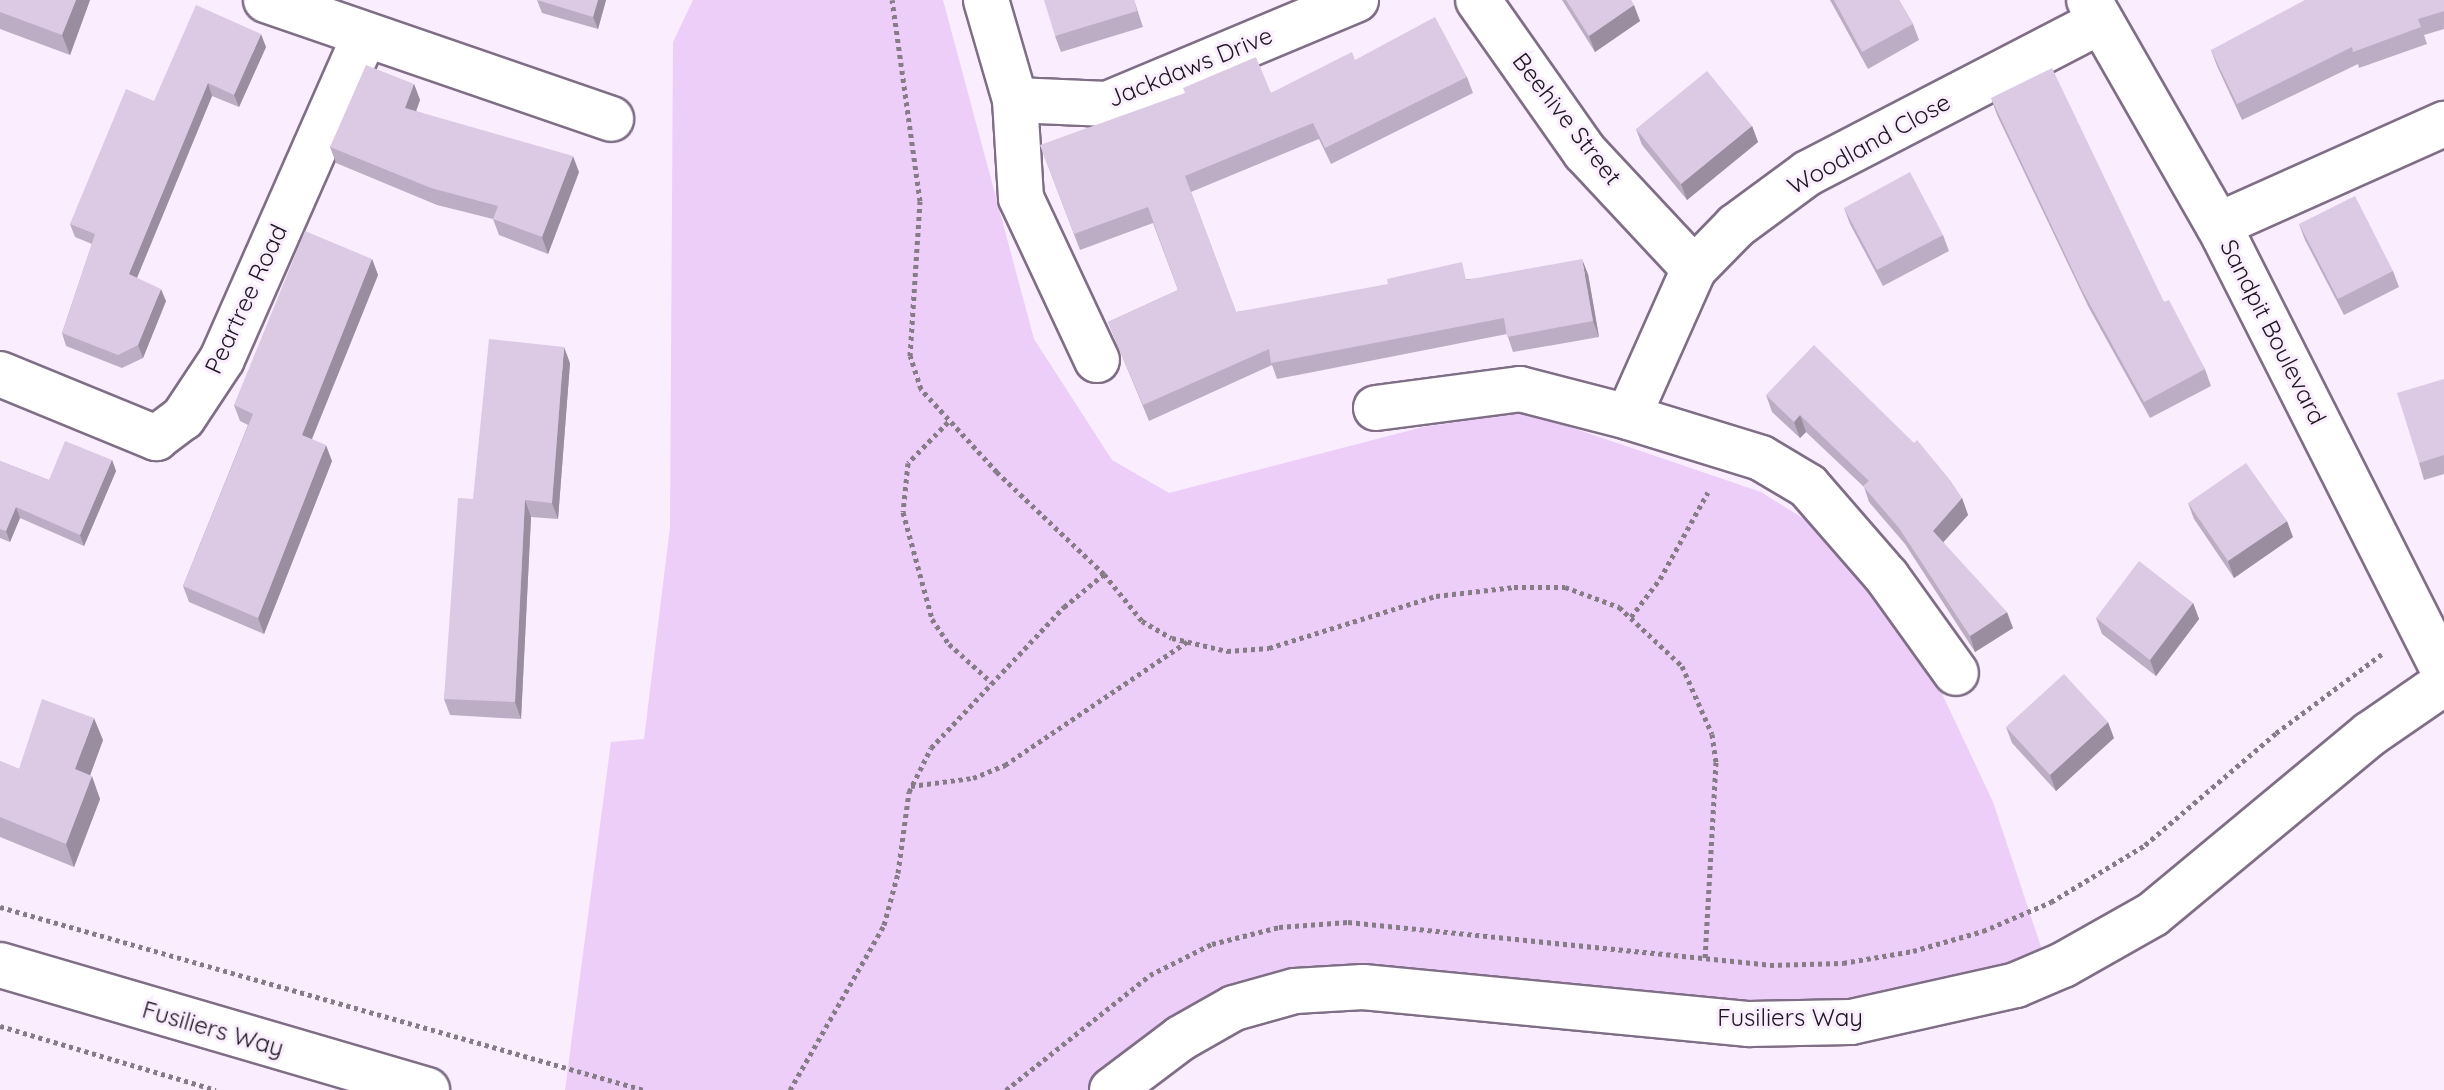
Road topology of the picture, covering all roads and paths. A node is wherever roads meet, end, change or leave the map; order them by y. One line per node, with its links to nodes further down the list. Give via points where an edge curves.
1 (266, 0): 7 (street)
2 (892, 0): 17 (path, via 920,201 910,356 921,389)
3 (1356, 0): 8 (street, Jackdaws Drive, via 1107,104)
4 (1478, 0): 12 (street, Beehive Street, via 1585,152)
5 (988, 6): 8 (street)
6 (2094, 11): 11 (street, Sandpit Boulevard); 12 (street, Woodland Close, via 1808,173 1736,226)
7 (365, 35): 9 (street); 14 (street, Peartree Road, via 222,359 183,418 156,438)
8 (1015, 100): 13 (street, via 1021,198)
9 (611, 119)
10 (2444, 124): 11 (street)
11 (2218, 225): 22 (street, Sandpit Boulevard)
12 (1694, 269): 16 (street, Woodland Close)
13 (1097, 360)
14 (0, 374)
15 (1376, 408): 16 (street, via 1520,389)
16 (1628, 417): 18 (street)
17 (948, 422): 19 (path); 24 (path, via 908,463 903,512 932,619 949,644)
18 (1716, 443): 20 (path, via 1697,515); 23 (street, via 1761,458 1808,486 1887,577)
19 (1104, 574): 21 (path, via 1142,621); 24 (path)
20 (1631, 617): 21 (path, via 1585,591 1514,587 1436,596 1269,648 1227,651); 28 (path, via 1682,666 1712,734 1716,762)
21 (1188, 641): 26 (path, via 1005,765 973,778)
22 (2435, 653): 28 (path, via 2379,655 2276,733 2145,845 2051,902 1983,931 1857,961 1770,965)
23 (1956, 673)
24 (991, 682): 26 (path, via 931,748)
25 (2444, 683): 36 (street, Fusiliers Way, via 2370,734 2153,914 2016,985 1851,1022 1749,1024 1363,987 1295,991 1234,1008 1181,1038)
26 (911, 786): 34 (path, via 884,925)
27 (0, 907): 33 (path)
28 (1705, 960): 35 (path, via 1348,922 1279,927 1212,944 1150,975)
29 (0, 965): 32 (street, Fusiliers Way)
30 (0, 1026): 31 (path)
31 (216, 1090)
32 (427, 1090)
33 (644, 1090)
34 (790, 1090)
35 (1006, 1090)
36 (1112, 1090)

